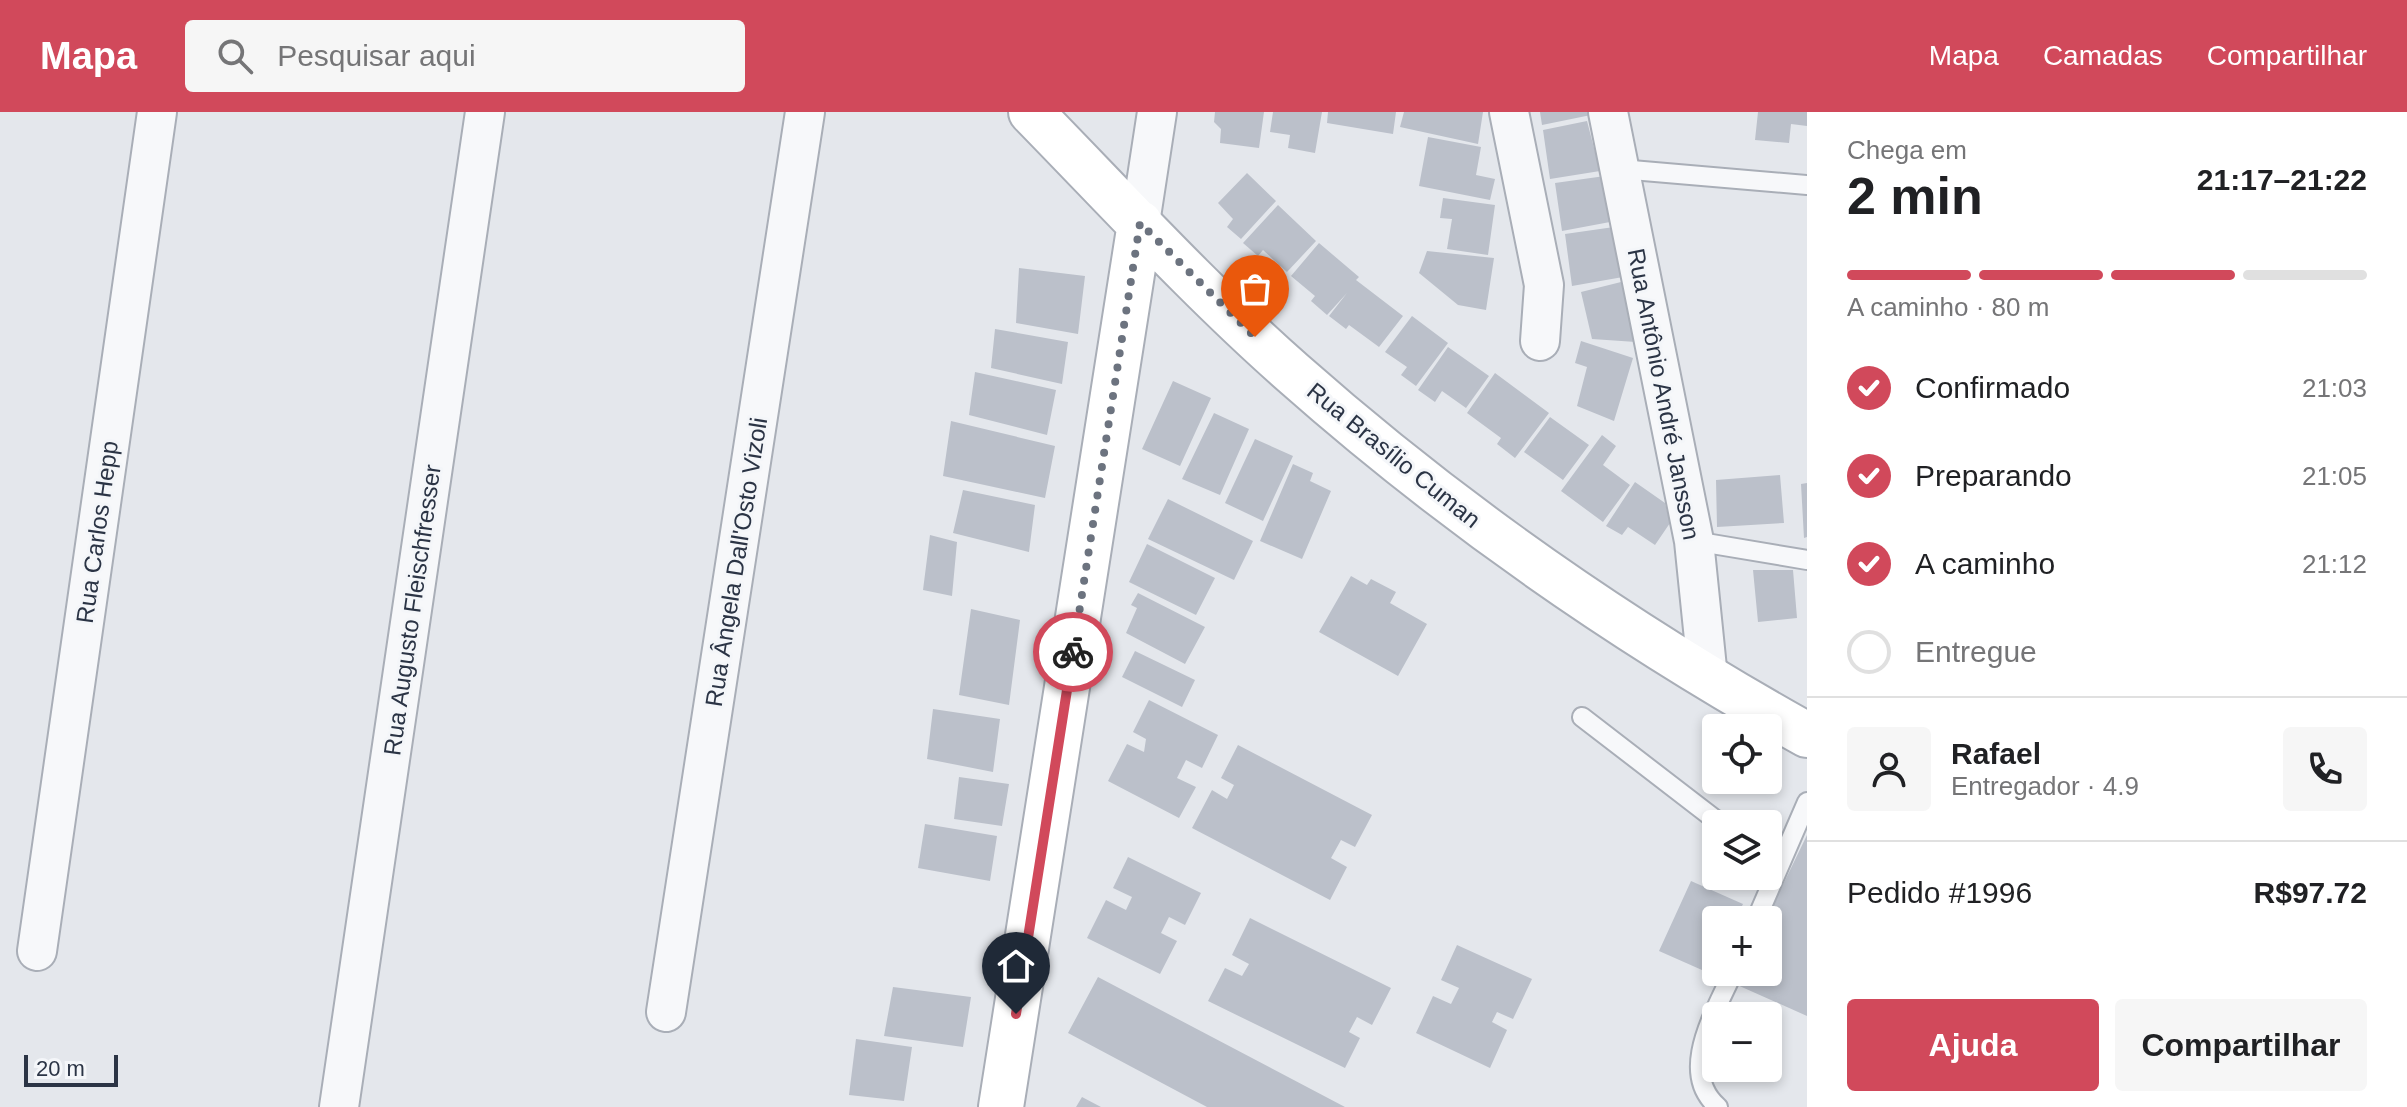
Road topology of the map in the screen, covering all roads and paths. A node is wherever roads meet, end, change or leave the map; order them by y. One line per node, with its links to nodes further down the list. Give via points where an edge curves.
1 (157, 112): 20 (street, Rua Carlos Hepp)
2 (485, 112): 23 (street, Rua Augusto Fleischfresser)
3 (805, 112): 22 (street, Rua Ângela Dall'Osto Vizoli)
4 (1031, 112): 10 (street, Rua Brasílio Cuman)
5 (1157, 112): 10 (street)
6 (1509, 112): 11 (street, via 1544,285)
7 (1608, 112): 8 (street, Rua Antônio André Jansson)
8 (1620, 169): 9 (lane); 12 (street, Rua Antônio André Jansson)
9 (1807, 185)
10 (1140, 223): 14 (street, Rua Brasílio Cuman, via 1291,372 1372,440 1560,582); 24 (street)
11 (1540, 341)
12 (1694, 541): 13 (lane); 14 (street, Rua Antônio André Jansson)
13 (1807, 560)
14 (1708, 678): 16 (street, Rua Brasílio Cuman)
15 (1582, 717): 18 (lane)
16 (1807, 735)
17 (1807, 802): 19 (lane)
18 (1703, 810)
19 (1782, 848)
20 (37, 951)
21 (1727, 986): 25 (lane, via 1703,1041 1699,1074 1709,1100)
22 (666, 1012)
23 (339, 1107)
24 (1001, 1107)
25 (1718, 1107)

